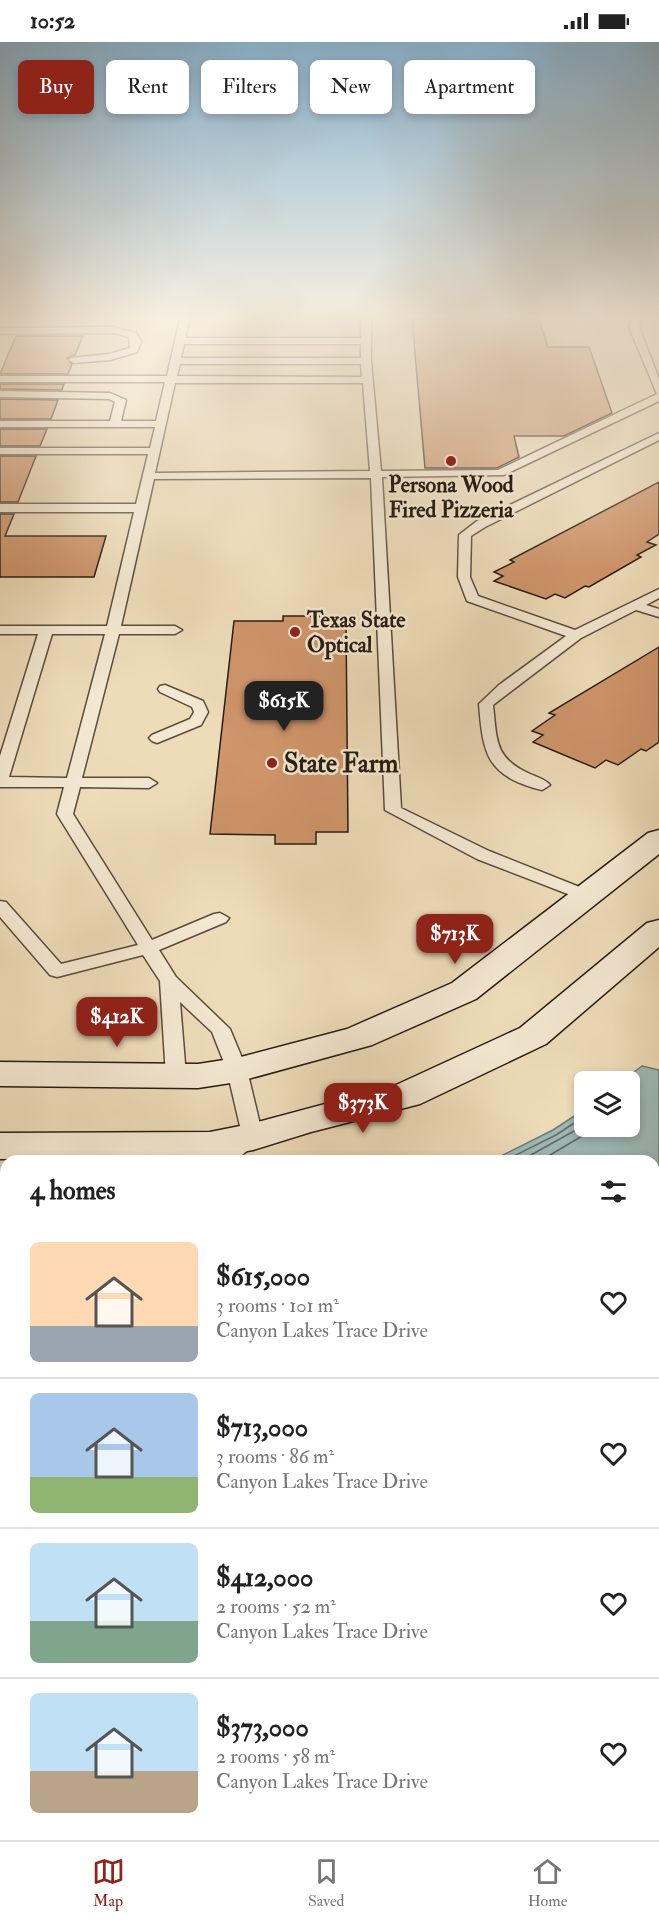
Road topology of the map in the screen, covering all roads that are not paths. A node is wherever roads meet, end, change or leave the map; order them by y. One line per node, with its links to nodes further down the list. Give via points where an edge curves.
1 (120, 403): 6 (lane)
2 (166, 403): 7 (lane)
3 (370, 403): 11 (lane)
4 (646, 403): 11 (lane, via 500,472)
5 (0, 424): 6 (lane)
6 (115, 424): 7 (lane)
7 (161, 424): 10 (lane)
8 (659, 436): 22 (lane, via 465,535 464,577 472,598)
9 (0, 451): 10 (lane)
10 (154, 451): 12 (lane)
11 (375, 474): 12 (lane); 30 (lane, via 393,810 483,855)
12 (149, 476): 14 (lane)
13 (0, 508): 14 (lane)
14 (141, 508): 20 (lane)
15 (659, 593): 16 (lane)
16 (637, 606): 17 (lane); 22 (lane)
17 (659, 613)
18 (0, 630): 19 (lane)
19 (46, 630): 20 (lane); 25 (lane)
20 (113, 630): 21 (lane); 26 (lane)
21 (175, 630)
22 (576, 635): 28 (lane, via 486,704 491,753 504,769)
23 (165, 689): 24 (lane, via 198,704 201,712 196,722)
24 (157, 738)
25 (1, 776): 26 (lane)
26 (73, 782): 27 (lane); 34 (lane, via 65,814)
27 (149, 783)
28 (542, 785)
29 (659, 839): 30 (street)
30 (586, 896): 36 (street, via 464,991 359,1037)
31 (0, 906): 34 (lane, via 57,971)
32 (220, 918): 34 (lane)
33 (659, 930): 39 (street, via 533,1036 407,1095)
34 (148, 948): 35 (lane)
35 (169, 981): 36 (lane, via 220,1029); 38 (lane)
36 (237, 1070): 38 (street); 39 (lane)
37 (0, 1074): 38 (street)
38 (176, 1076)
39 (253, 1137): 40 (street, via 210,1145); 41 (lane)
40 (0, 1146)
41 (229, 1155)

